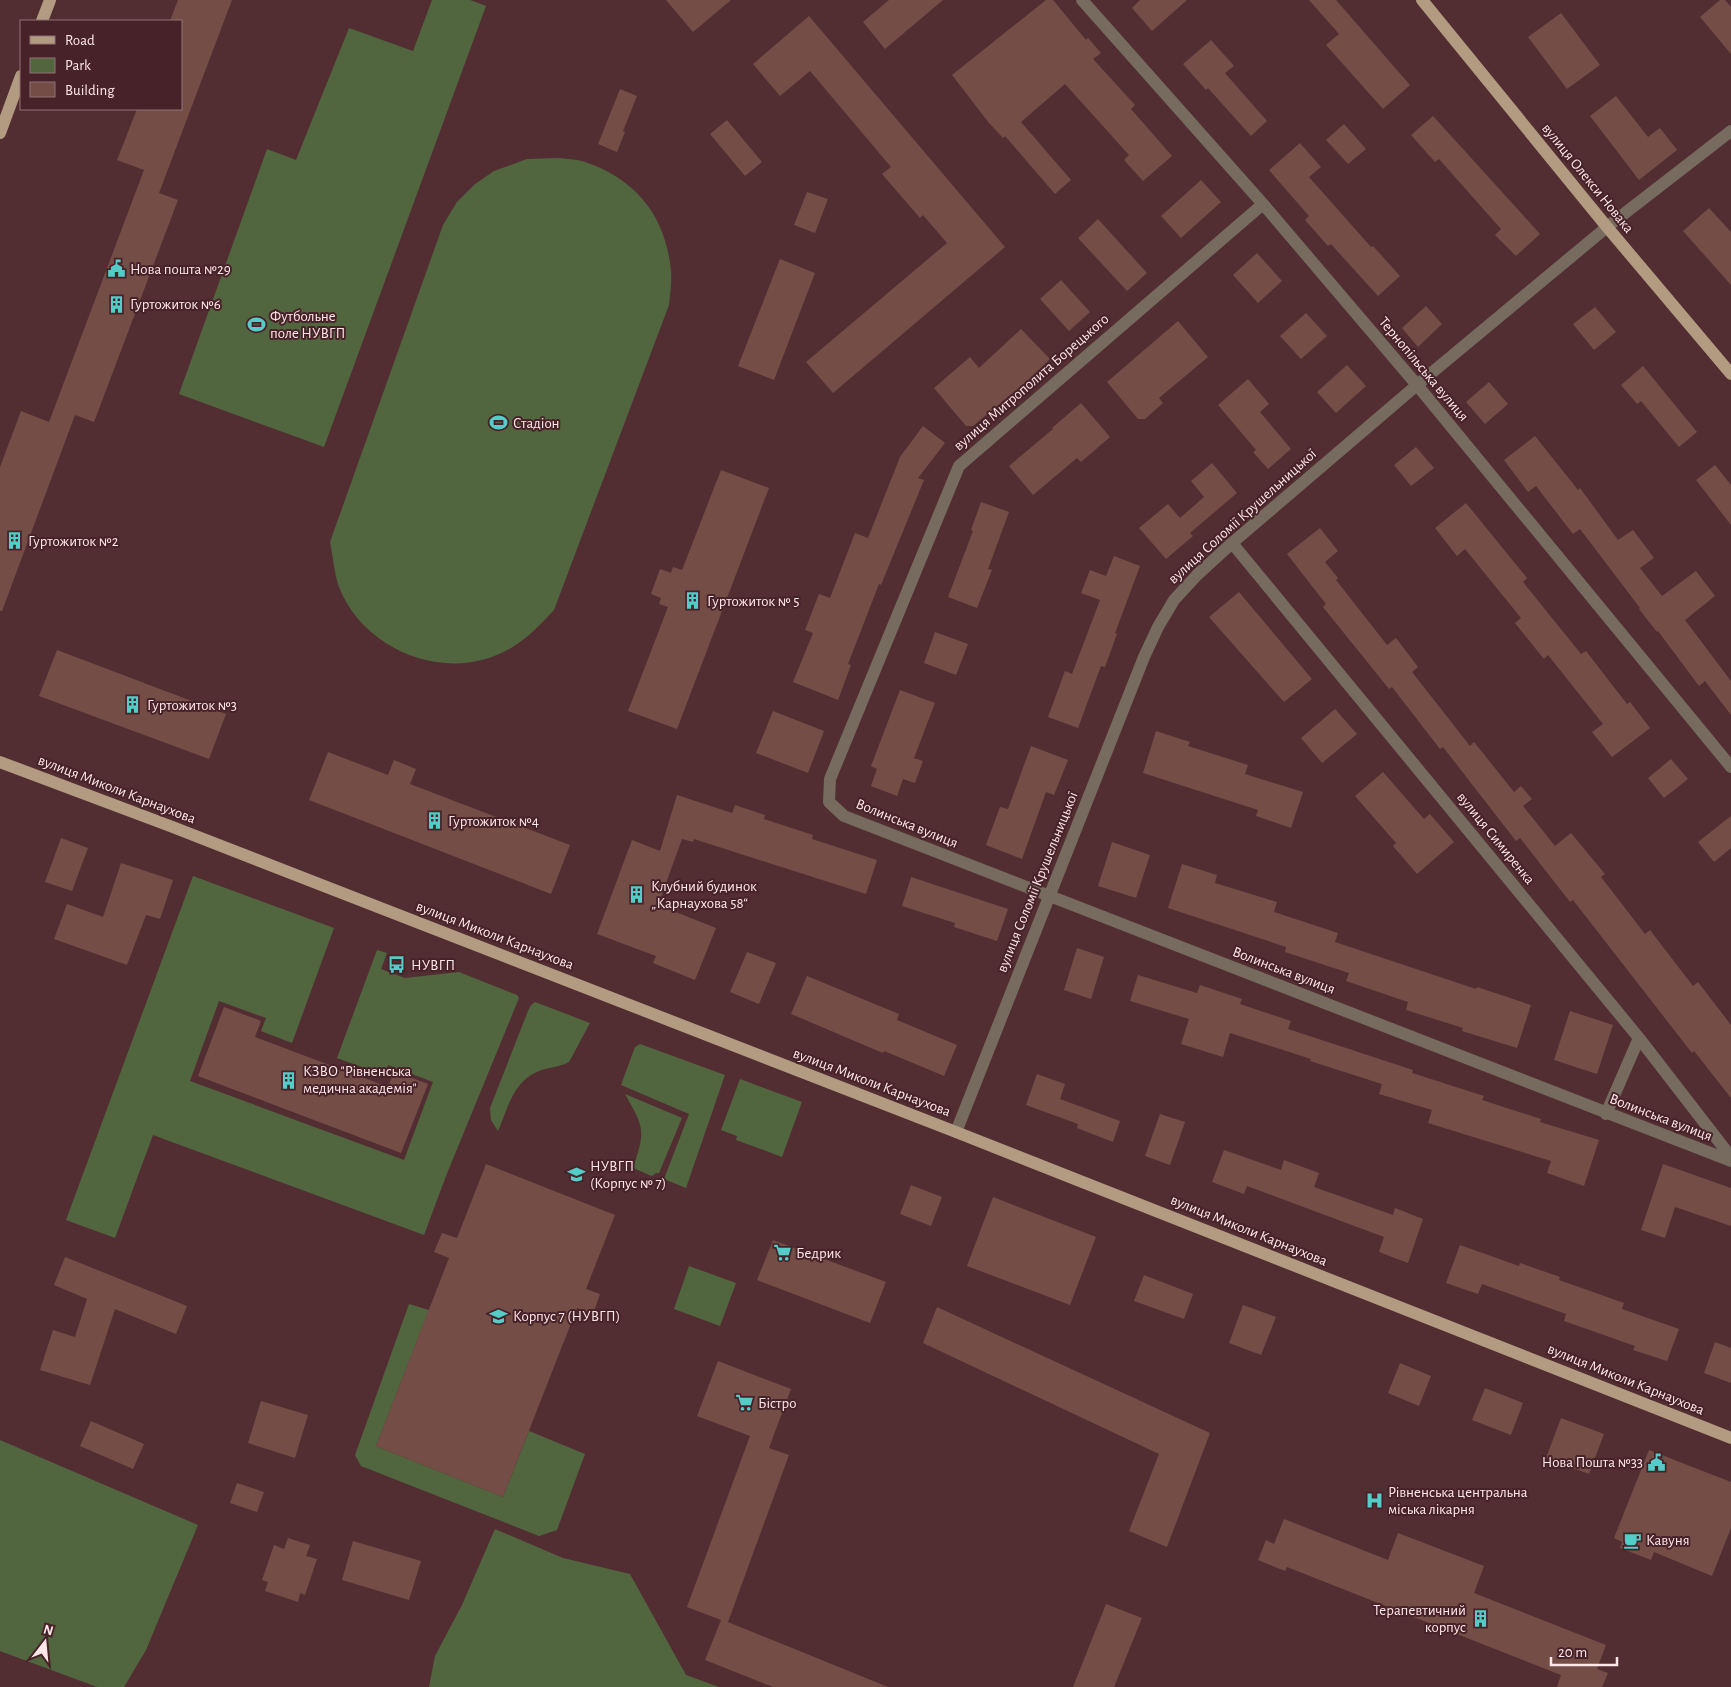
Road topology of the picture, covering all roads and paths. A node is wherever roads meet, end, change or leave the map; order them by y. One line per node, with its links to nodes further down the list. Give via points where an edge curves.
1 (50, 0): 4 (main road)
2 (1082, 0): 8 (street, Тернопільська вулиця)
3 (1422, 0): 9 (main road, вулиця Олекси Новака)
4 (42, 20)
5 (20, 79): 7 (main road)
6 (1731, 131): 9 (street, вулиця Соломії Крушельницької)
7 (0, 133)
8 (1263, 204): 11 (street, Тернопільська вулиця); 15 (street, вулиця Митрополита Борецького, via 959,466 830,780)
9 (1607, 227): 10 (main road, вулиця Олекси Новака); 11 (street, вулиця Соломії Крушельницької)
10 (1731, 374)
11 (1416, 385): 12 (street, вулиця Соломії Крушельницької); 14 (street, Тернопільська вулиця)
12 (1232, 543): 16 (street, вулиця Соломії Крушельницької, via 1174,600 1158,627); 17 (street, вулиця Симиренка)
13 (0, 762): 19 (main road, вулиця Миколи Карнаухова)
14 (1731, 767)
15 (829, 802): 16 (street, Волинська вулиця, via 844,816)
16 (1050, 895): 18 (street, Волинська вулиця); 19 (street, вулиця Соломії Крушельницької)
17 (1638, 1038): 18 (street); 20 (street, вулиця Симиренка)
18 (1606, 1114): 21 (street, Волинська вулиця)
19 (956, 1132): 22 (main road, вулиця Миколи Карнаухова)
20 (1731, 1157)
21 (1731, 1161)
22 (1731, 1438)

